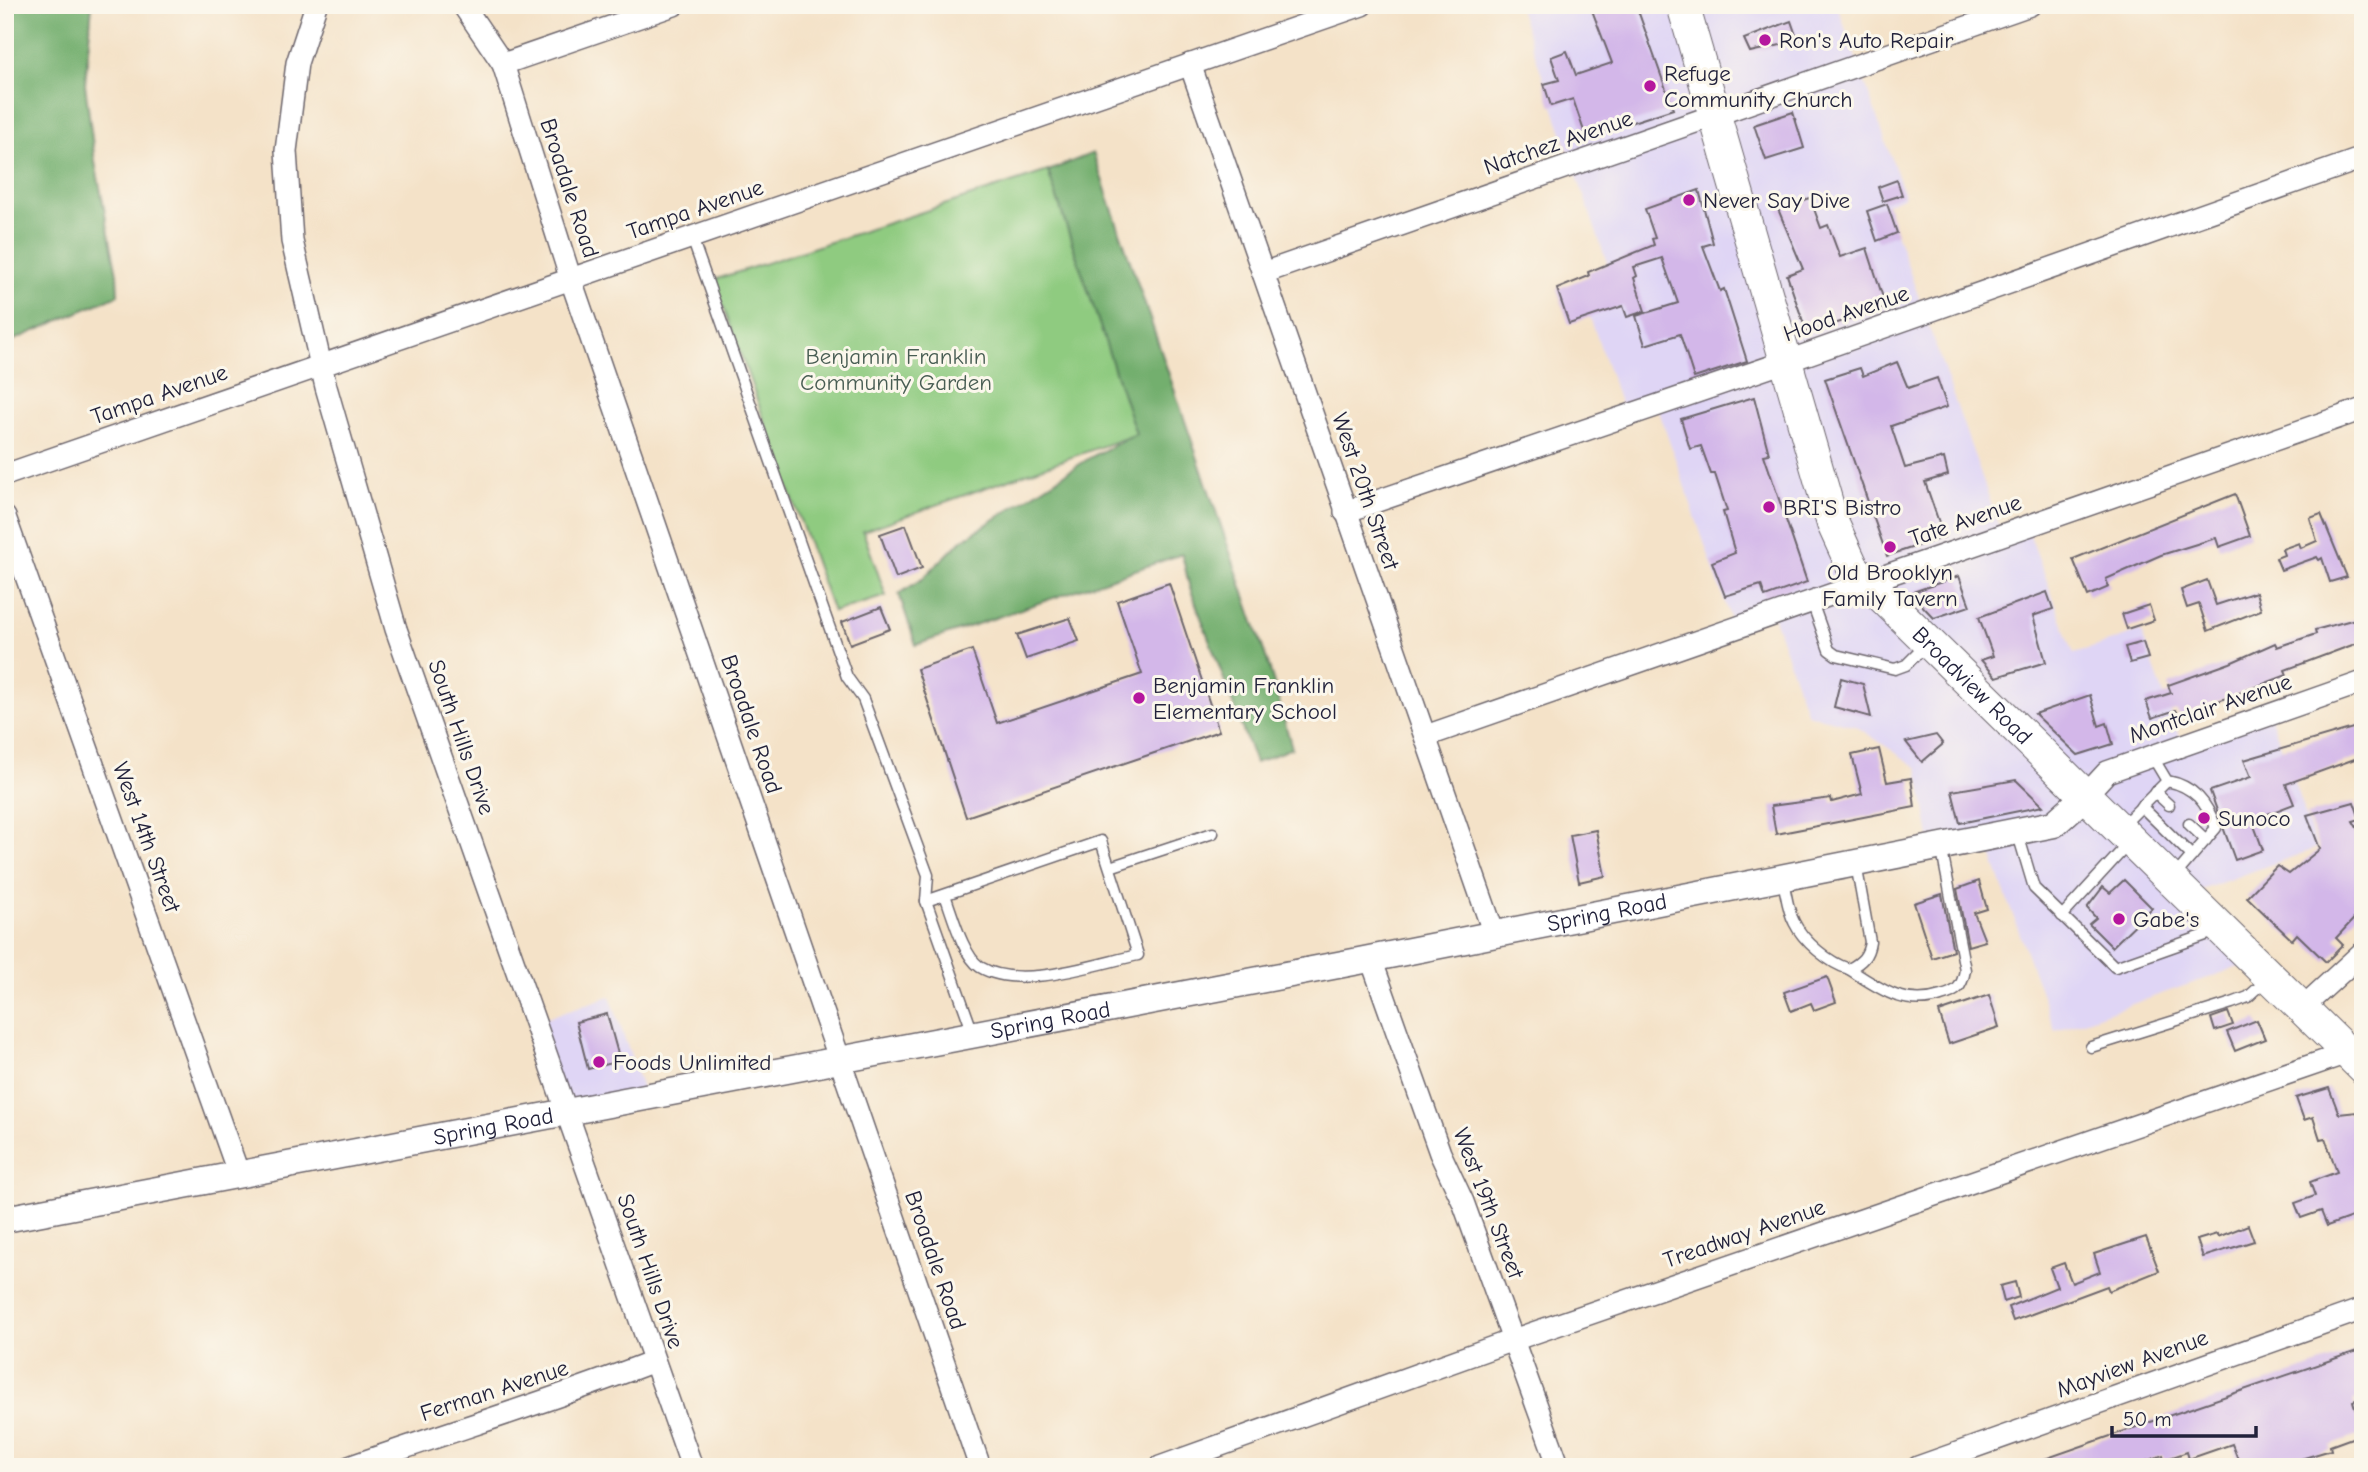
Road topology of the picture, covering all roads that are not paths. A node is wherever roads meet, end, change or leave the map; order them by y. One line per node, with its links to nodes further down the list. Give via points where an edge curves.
1 (316, 5): 15 (street, South Hills Drive, via 298,63 286,151 292,241)
2 (463, 5): 7 (street, Broadale Road)
3 (674, 5): 7 (street)
4 (1362, 5): 8 (street, Tampa Avenue)
5 (1683, 5): 9 (main road, Broadview Road)
6 (2030, 5): 9 (street, Natchez Avenue)
7 (503, 64): 13 (street, Broadale Road)
8 (1190, 64): 11 (street, Tampa Avenue); 12 (street, West 20th Street)
9 (1715, 116): 12 (street, Natchez Avenue); 14 (main road, Broadview Road)
10 (2363, 158): 14 (street, Hood Avenue)
11 (692, 238): 13 (street, Tampa Avenue); 43 (lane, via 847,677 863,699 928,875)
12 (1263, 273): 18 (street, West 20th Street)
13 (571, 280): 15 (street, Tampa Avenue); 54 (street, Broadale Road)
14 (1787, 362): 18 (street, Hood Avenue); 20 (main road, Broadview Road, via 1833,524 1845,555)
15 (321, 367): 17 (street, Tampa Avenue); 56 (street, South Hills Drive, via 396,629)
16 (2363, 409): 20 (street, Tate Avenue)
17 (5, 475)
18 (1345, 512): 24 (street, West 20th Street)
19 (5, 517): 57 (street, West 14th Street)
20 (1865, 584): 21 (street, Tate Avenue); 22 (main road, Broadview Road)
21 (1812, 602): 22 (lane, via 1829,650 1836,655 1895,669 1906,665); 24 (street, Tate Avenue)
22 (1927, 644): 28 (main road, Broadview Road)
23 (2363, 682): 25 (street, Montclair Avenue)
24 (1426, 736): 46 (street, West 20th Street)
25 (2152, 756): 26 (lane); 28 (street, Montclair Avenue, via 2107,772)
26 (2167, 781): 27 (lane); 35 (lane, via 2186,785 2209,809 2216,828)
27 (2155, 792): 29 (lane); 30 (lane)
28 (2084, 797): 32 (street, Spring Road, via 2054,824); 34 (main road, Broadview Road)
29 (2169, 804)
30 (2141, 806): 34 (lane); 37 (lane)
31 (2189, 824): 35 (lane)
32 (2017, 831): 36 (street, Spring Road); 44 (lane, via 2034,888)
33 (1213, 832): 39 (lane)
34 (2124, 835): 41 (main road, Broadview Road); 44 (lane)
35 (2206, 840): 37 (lane)
36 (1941, 846): 38 (street, Spring Road); 49 (lane, via 1965,970 1963,983 1942,996 1908,1000 1888,994)
37 (2192, 856): 41 (lane)
38 (1856, 863): 40 (street, Spring Road); 49 (lane, via 1870,942 1868,953)
39 (1110, 867): 42 (lane, via 1101,841); 42 (lane, via 1138,955 1022,978 979,966 962,942)
40 (1783, 877): 46 (street, Spring Road); 49 (lane, via 1799,930 1833,961)
41 (2171, 880): 45 (main road, Broadview Road)
42 (945, 895): 43 (lane)
43 (926, 901): 52 (lane)
44 (2062, 916): 45 (lane, via 2115,967)
45 (2221, 930): 50 (main road, Broadview Road)
46 (1494, 934): 48 (street, Spring Road)
47 (2363, 952): 51 (street)
48 (1371, 959): 52 (street, Spring Road); 60 (street, West 19th Street)
49 (1849, 969)
50 (2269, 978): 51 (main road, Broadview Road); 53 (lane, via 2248,997)
51 (2301, 1009): 55 (main road, Broadview Road)
52 (973, 1033): 54 (street, Spring Road)
53 (2091, 1047)
54 (839, 1059): 56 (street, Spring Road); 64 (street, Broadale Road)
55 (2355, 1060): 60 (street, Treadway Avenue)
56 (567, 1112): 57 (street, Spring Road); 61 (street, South Hills Drive)
57 (239, 1175): 58 (street, Spring Road)
58 (5, 1219)
59 (2363, 1309): 67 (street, Mayview Avenue)
60 (1513, 1340): 65 (street, Treadway Avenue); 66 (street, West 19th Street)
61 (654, 1361): 62 (street, Ferman Avenue); 63 (street, South Hills Drive)
62 (349, 1467)
63 (692, 1467)
64 (980, 1467)
65 (1160, 1467)
66 (1559, 1467)
67 (1919, 1467)

